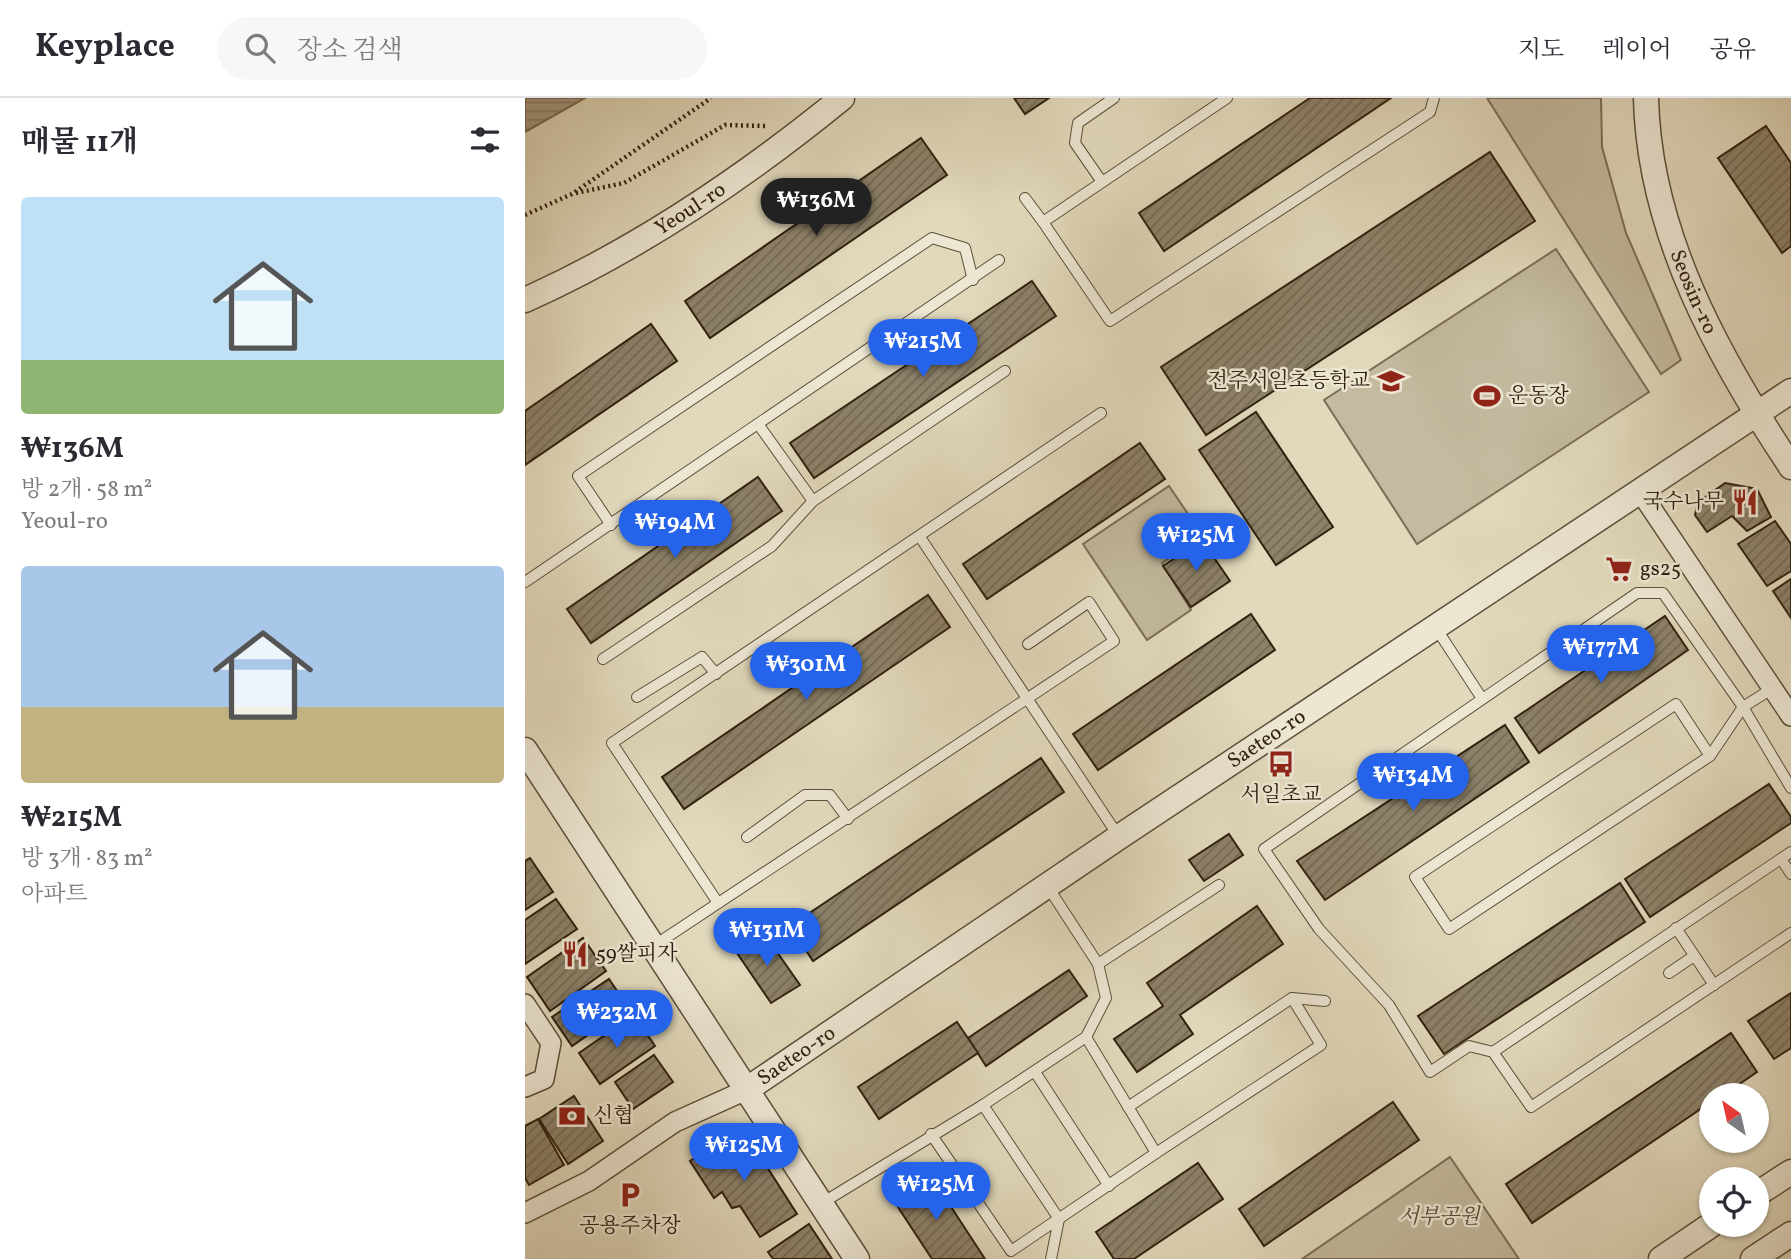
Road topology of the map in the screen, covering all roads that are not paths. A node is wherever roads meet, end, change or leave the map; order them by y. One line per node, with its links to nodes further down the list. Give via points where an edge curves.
1 (842, 98): 11 (street, Yeoul-ro, via 672,223 615,257)
2 (1114, 98): 6 (lane, via 1078,123 1075,143)
3 (1227, 98): 6 (lane)
4 (1434, 98): 8 (lane, via 1430,112 1110,321)
5 (1646, 98): 15 (street, Seosin-ro, via 1651,150 1667,222 1691,294)
6 (1102, 182): 8 (lane)
7 (1025, 198): 8 (lane)
8 (1043, 222)
9 (999, 260): 10 (lane)
10 (973, 281): 16 (lane); 20 (lane, via 965,248 932,238 601,460 579,476)
11 (525, 300)
12 (1005, 371): 19 (lane)
13 (1791, 391): 15 (street, Saeteo-ro)
14 (1101, 413): 21 (lane)
15 (1756, 414): 17 (street, Seosin-ro); 18 (street, Saeteo-ro)
16 (758, 424): 19 (lane); 20 (lane)
17 (1791, 467)
18 (1639, 490): 23 (street, Saeteo-ro); 27 (street)
19 (813, 501): 25 (lane, via 772,546)
20 (611, 525): 22 (lane)
21 (920, 537): 26 (lane); 30 (lane)
22 (525, 582)
23 (1435, 627): 29 (lane); 38 (street, Saeteo-ro)
24 (1028, 644): 30 (lane, via 1089,602 1114,640)
25 (603, 659)
26 (716, 674): 28 (lane, via 702,657); 44 (lane, via 612,743)
27 (1773, 688): 31 (lane); 32 (street)
28 (637, 697)
29 (1481, 697): 31 (lane, via 1637,593 1663,593); 56 (lane, via 1264,849 1319,929 1389,1005 1430,1072 1469,1046)
30 (1027, 699): 36 (lane); 38 (lane)
31 (1743, 707): 34 (lane); 35 (lane)
32 (1791, 716)
33 (525, 750): 47 (street, Saeteo-ro)
34 (1710, 756): 34 (lane, via 1450,929 1416,877 1677,704)
35 (1791, 788)
36 (848, 819): 37 (lane, via 830,795 805,795); 44 (lane)
37 (747, 837)
38 (1119, 837): 43 (street, Saeteo-ro)
39 (1791, 852): 40 (lane)
40 (1781, 859): 41 (lane); 45 (lane)
41 (1791, 874)
42 (1219, 885): 49 (lane)
43 (1048, 887): 49 (lane); 59 (street, Saeteo-ro)
44 (718, 903): 47 (lane)
45 (1676, 929): 48 (lane); 56 (lane)
46 (1791, 933): 51 (lane)
47 (655, 945): 59 (street, Saeteo-ro)
48 (1694, 956): 50 (lane); 51 (lane)
49 (1098, 964): 55 (lane, via 1105,998)
50 (1669, 973)
51 (1714, 985): 56 (lane, via 1531,1107)
52 (1292, 998): 53 (lane); 61 (lane); 63 (lane, via 1321,1045)
53 (1325, 1001)
54 (525, 1004): 58 (street, via 551,1043 544,1079)
55 (1086, 1037): 57 (lane); 61 (lane)
56 (1493, 1052)
57 (1035, 1072): 60 (lane); 65 (lane)
58 (525, 1087)
59 (746, 1090): 67 (street, Saeteo-ro); 68 (street, Saeteo-ro, via 675,1122 589,1181)
60 (983, 1105): 62 (lane); 69 (lane)
61 (1128, 1107): 63 (lane)
62 (931, 1134): 67 (lane); 69 (lane, via 1011,1251)
63 (1156, 1153): 65 (lane)
64 (1791, 1172): 66 (street)
65 (1109, 1186): 69 (lane)
66 (1769, 1186)
67 (822, 1203): 72 (street, Saeteo-ro)
68 (525, 1213)
69 (1059, 1219): 73 (lane)
70 (1699, 1233): 74 (street)
71 (1791, 1234): 75 (street)
72 (857, 1259)
73 (1051, 1259)
74 (1661, 1259)
75 (1753, 1259)

